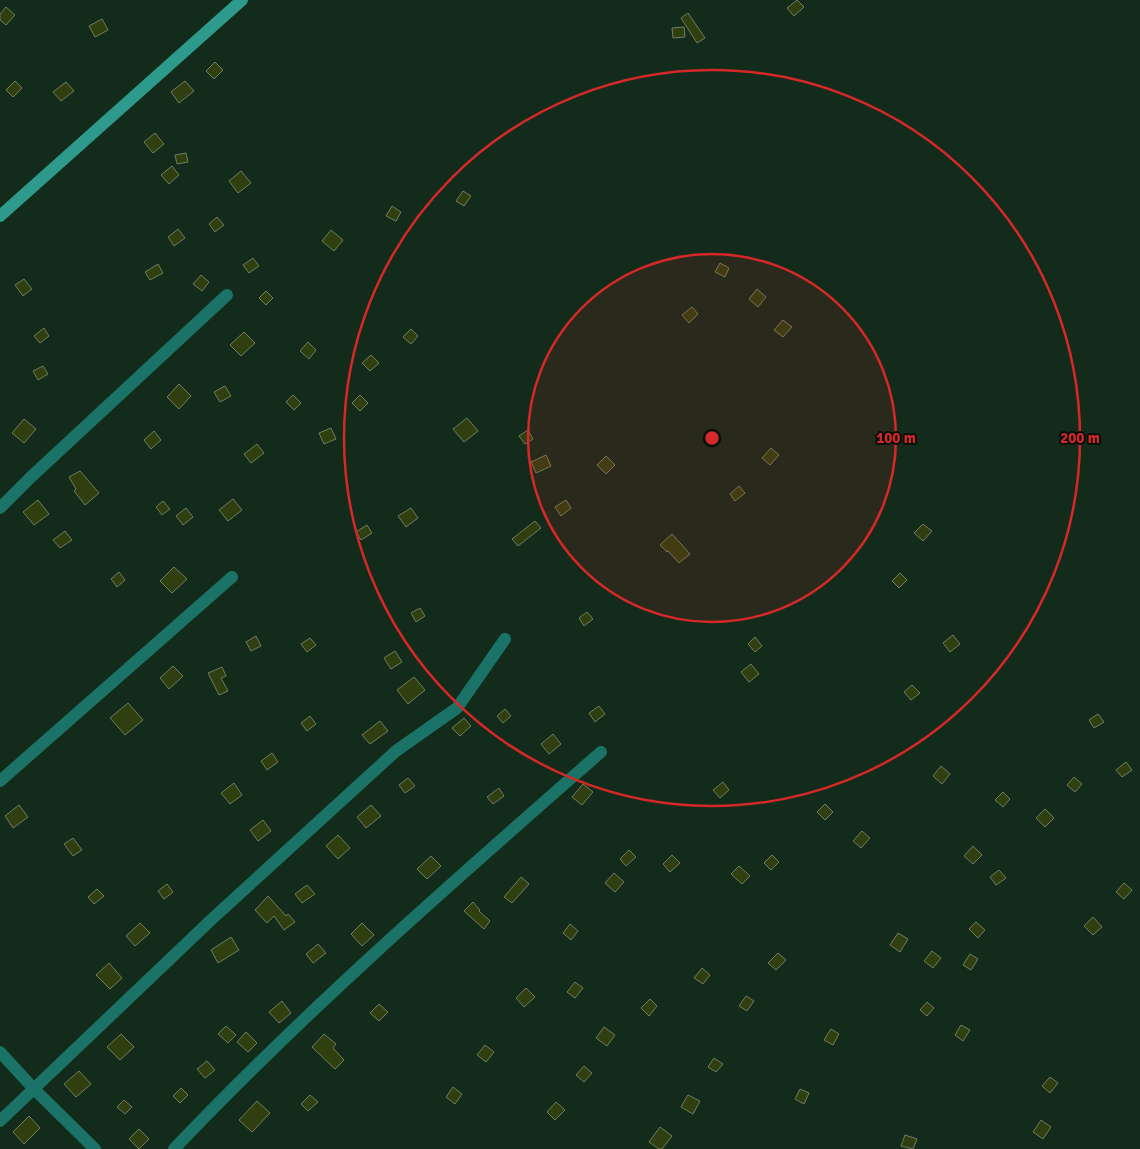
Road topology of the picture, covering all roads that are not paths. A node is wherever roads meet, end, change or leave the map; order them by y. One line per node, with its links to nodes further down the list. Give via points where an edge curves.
1 (242, 0): 2 (main road)
2 (0, 216)
3 (227, 294): 4 (street)
4 (0, 508)
5 (232, 577): 8 (street)
6 (505, 639): 10 (street, via 457,708 389,758 212,919)
7 (601, 752): 13 (street, via 411,920 226,1094)
8 (0, 781)
9 (0, 1052): 10 (street)
10 (34, 1089): 11 (street); 12 (street)
11 (0, 1121)
12 (95, 1149)
13 (174, 1149)

